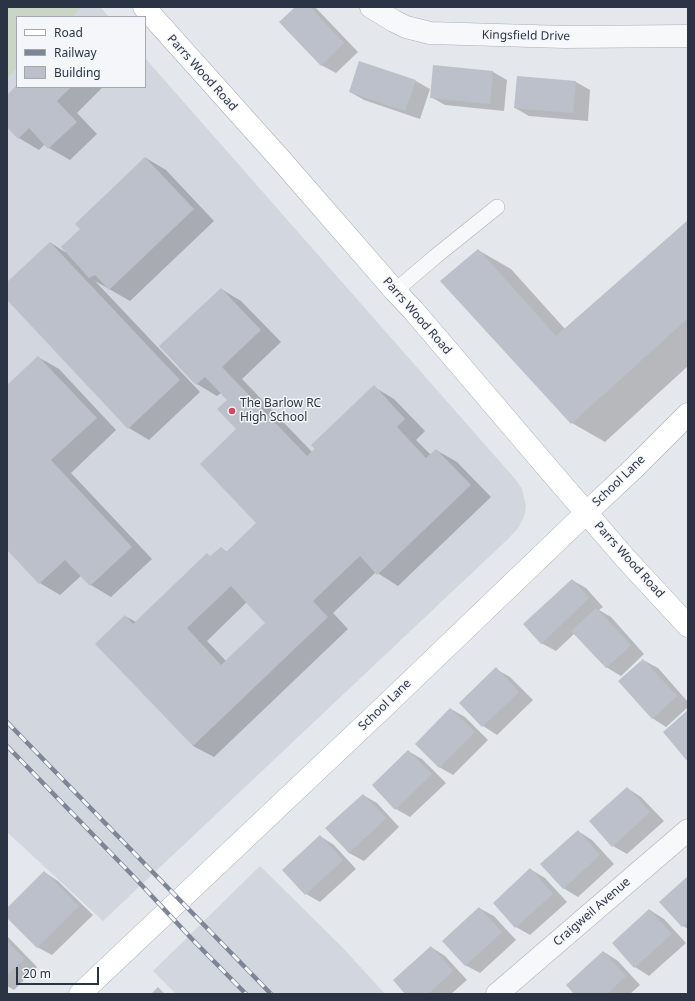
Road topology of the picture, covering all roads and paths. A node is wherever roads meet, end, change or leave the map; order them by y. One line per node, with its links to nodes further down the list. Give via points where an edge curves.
1 (144, 7): 5 (street, Parrs Wood Road)
2 (371, 7): 3 (street, Kingsfield Drive, via 406,27 430,33 565,37)
3 (688, 36)
4 (498, 207): 5 (lane)
5 (395, 291): 7 (street, Parrs Wood Road, via 414,310)
6 (688, 414): 7 (street, School Lane)
7 (586, 513): 8 (street, Parrs Wood Road); 10 (street, School Lane, via 388,704)
8 (688, 626)
9 (688, 830): 11 (street, Craigweil Avenue)
10 (80, 994)
11 (497, 994)

